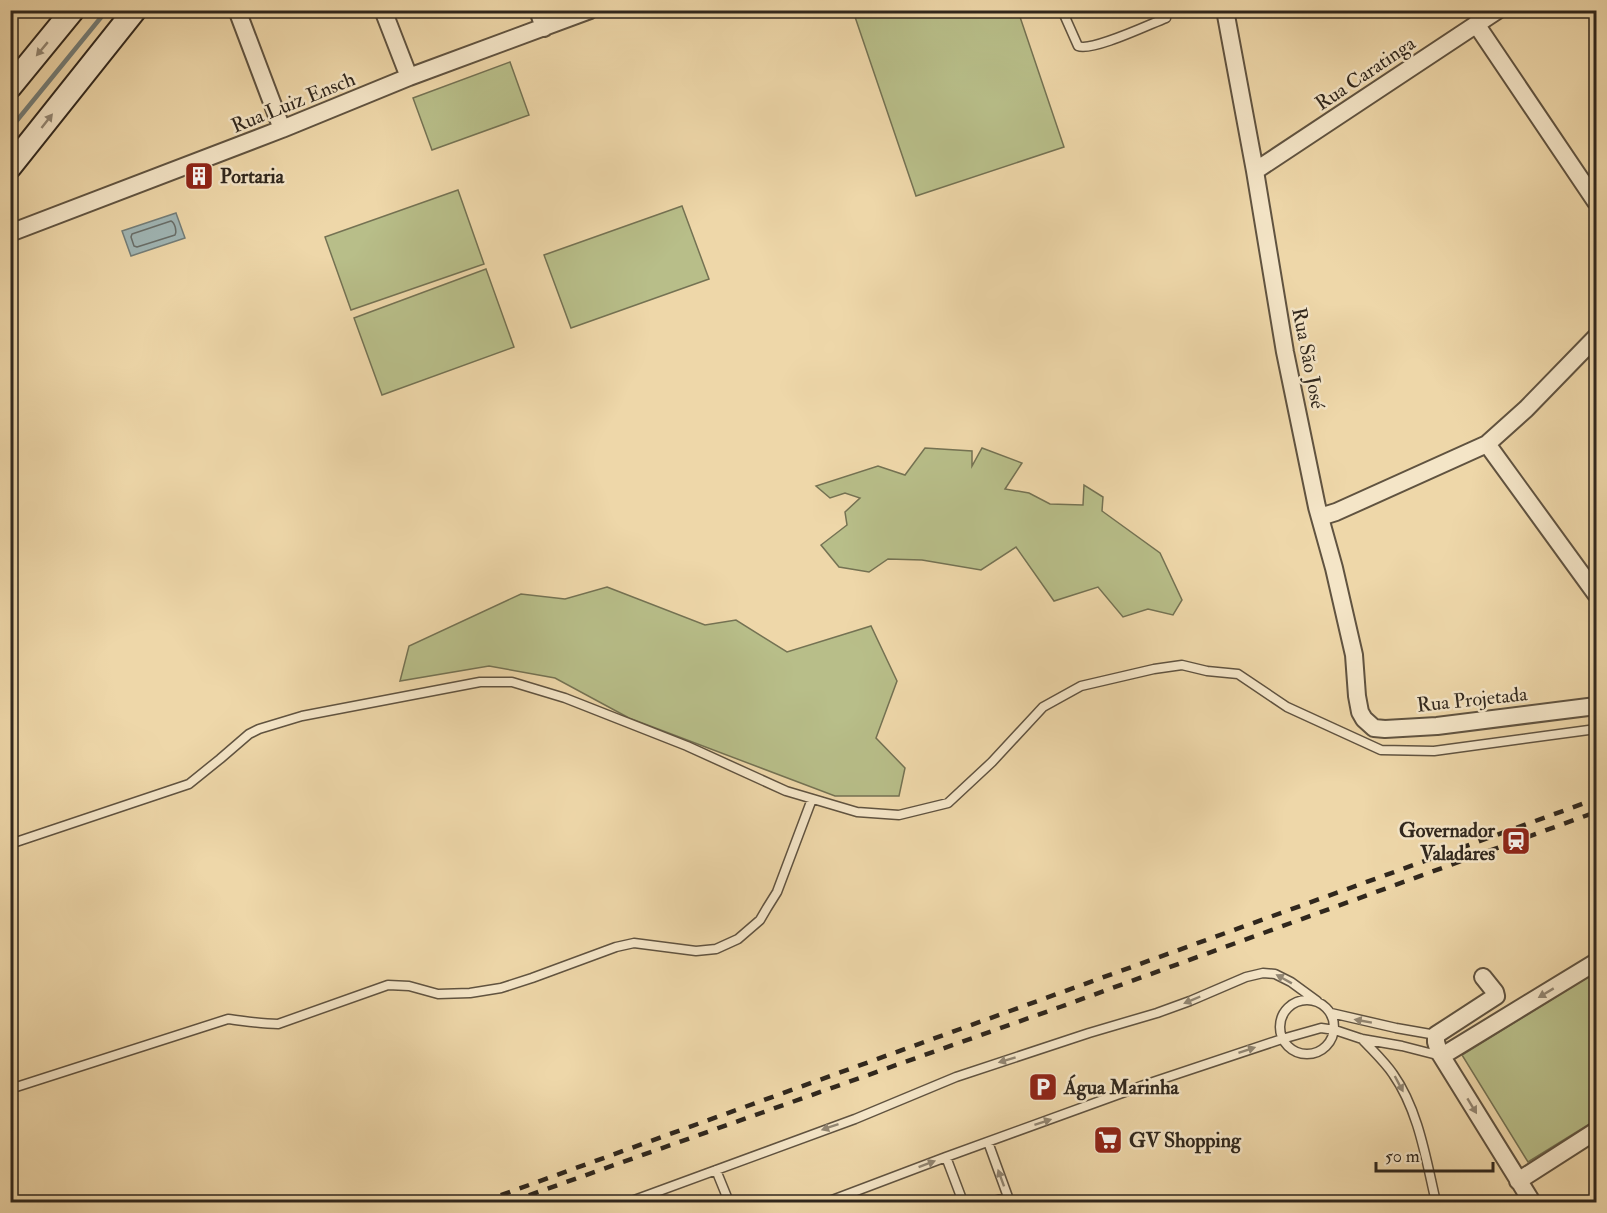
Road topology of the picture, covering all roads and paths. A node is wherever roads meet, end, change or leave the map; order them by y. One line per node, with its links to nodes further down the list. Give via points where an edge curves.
1 (73, 10): 14 (main road, one-way to 14)
2 (135, 10): 16 (main road, one-way to 2)
3 (237, 10): 15 (street)
4 (383, 10): 13 (street)
5 (538, 10): 12 (street)
6 (590, 10): 12 (street, Rua Luiz Ensch)
7 (1062, 10): 10 (lane, via 1082,48)
8 (1498, 10): 11 (street, Rua Caratinga)
9 (1229, 12): 17 (street, Rua São José)
10 (1166, 18)
11 (1476, 24): 17 (street, Rua Caratinga); 18 (street)
12 (544, 28): 13 (street, Rua Luiz Ensch)
13 (410, 77): 15 (street, Rua Luiz Ensch)
14 (10, 87)
15 (282, 129): 19 (street, Rua Luiz Ensch)
16 (10, 167)
17 (1255, 171): 22 (street, Rua São José, via 1285,352)
18 (1596, 202)
19 (10, 233)
20 (1596, 337): 21 (street, via 1526,410)
21 (1487, 444): 22 (street); 23 (street)
22 (1320, 517): 25 (street, Rua São José, via 1354,655)
23 (1596, 594)
24 (1596, 706): 25 (street, Rua Projetada, via 1385,729 1369,725)
25 (1360, 712)
26 (1596, 729): 27 (lane, via 1434,750 1381,750 1287,707 1239,674 1182,665 1081,686 1043,707 948,803 900,815 857,812)
27 (812, 799): 28 (lane, via 565,698 512,682 480,682 302,716 259,729 189,784); 38 (lane, via 777,892 760,920 738,939 716,949 696,951 634,943 501,988 470,993 438,994 410,986 388,986 278,1024 228,1019)
28 (10, 844)
29 (1596, 962): 37 (street, one-way to 37)
30 (1483, 977): 34 (street, via 1496,996)
31 (1317, 1001): 32 (lane); 35 (lane, via 1299,1001 1284,1012); 42 (lane, one-way to 42, via 1275,974 1246,977 1157,1013 956,1077)
32 (1331, 1013): 33 (lane); 34 (lane, one-way to 32)
33 (1335, 1030): 35 (lane, via 1321,1028); 35 (lane, via 1329,1044 1316,1053 1300,1053); 36 (lane)
34 (1436, 1035): 37 (street)
35 (1282, 1039): 40 (lane, one-way to 35)
36 (1362, 1039): 37 (lane); 49 (lane, one-way to 49, via 1394,1074 1407,1100)
37 (1442, 1056): 43 (street, one-way to 43)
38 (10, 1089)
39 (1596, 1131): 43 (street)
40 (988, 1142): 41 (lane); 48 (lane, one-way to 40, via 1008,1197)
41 (946, 1157): 46 (lane, one-way to 41); 47 (lane)
42 (716, 1170): 44 (lane); 45 (lane)
43 (1518, 1181): 50 (street)
44 (629, 1203)
45 (729, 1203)
46 (827, 1203)
47 (963, 1203)
48 (990, 1203)
49 (1436, 1203)
50 (1532, 1203)

